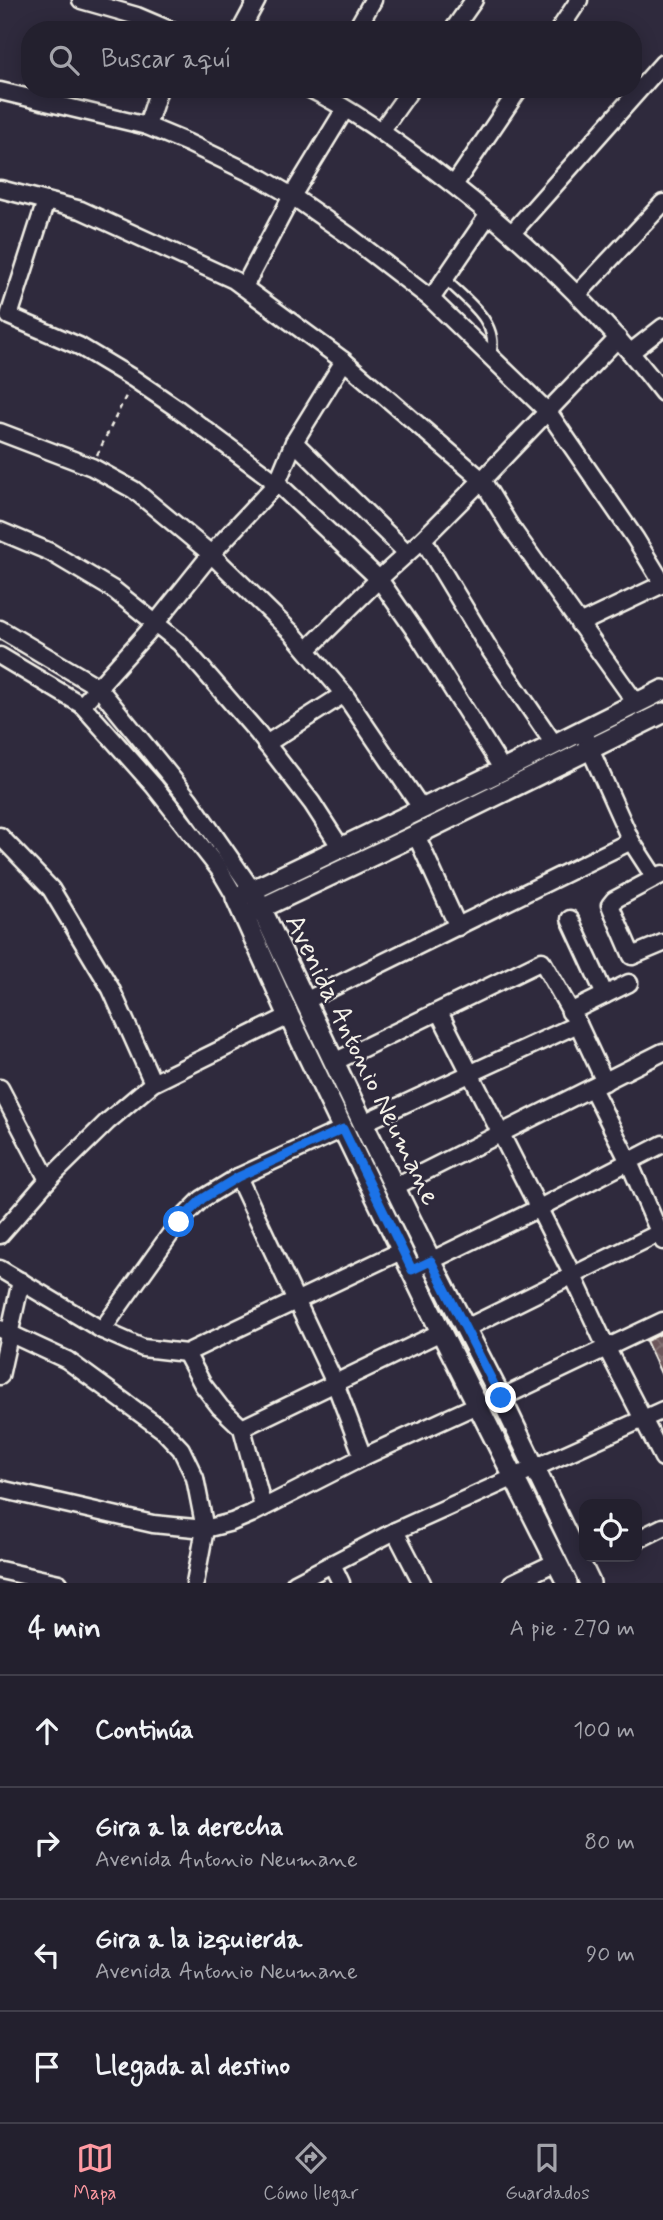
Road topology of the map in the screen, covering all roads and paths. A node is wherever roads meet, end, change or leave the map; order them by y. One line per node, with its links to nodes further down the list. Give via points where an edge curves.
1 (81, 0): 6 (street)
2 (257, 0): 7 (street)
3 (373, 0): 8 (street)
4 (474, 0): 9 (street)
5 (579, 0): 10 (street)
6 (149, 21)
7 (246, 21)
8 (361, 21)
9 (459, 21)
10 (570, 21)
11 (662, 65): 13 (street)
12 (642, 78): 13 (street)
13 (647, 82): 14 (street)
14 (642, 88)
15 (0, 91): 16 (street)
16 (21, 96)
17 (29, 98): 24 (street)
18 (156, 98): 24 (street)
19 (327, 98): 23 (street)
20 (405, 98): 25 (street)
21 (513, 98): 26 (street)
22 (633, 98): 32 (street)
23 (345, 109): 25 (street); 28 (street)
24 (147, 126): 28 (street)
25 (381, 131): 26 (street)
26 (454, 185): 31 (street)
27 (0, 189): 29 (street)
28 (292, 196): 34 (street); 36 (street)
29 (46, 201): 34 (street, via 81,210); 42 (street, via 9,316 79,346)
30 (663, 203): 35 (street)
31 (489, 214): 32 (street); 33 (street)
32 (512, 233): 35 (street)
33 (445, 279): 36 (street); 40 (lane, via 488,324 494,344)
34 (244, 287): 41 (street)
35 (577, 295): 38 (street)
36 (431, 299): 40 (street)
37 (663, 327): 39 (street)
38 (618, 338): 39 (street); 44 (street)
39 (631, 352): 43 (street)
40 (491, 355): 44 (street)
41 (344, 360): 46 (street); 48 (street)
42 (134, 379): 47 (path); 49 (street)
43 (663, 393)
44 (549, 413): 48 (street); 55 (street)
45 (0, 432): 47 (street)
46 (295, 442): 49 (street); 52 (street)
47 (92, 467): 53 (street, via 134,491)
48 (482, 480): 51 (street); 57 (street)
49 (277, 483): 53 (street); 54 (street)
50 (0, 531): 56 (street, via 50,552 114,590)
51 (424, 539): 52 (street); 69 (street, via 488,648)
52 (407, 553): 54 (street)
53 (211, 554): 56 (street); 59 (street)
54 (379, 579): 59 (street); 71 (street)
55 (663, 584): 57 (street)
56 (155, 624): 61 (street); 68 (street, via 180,643)
57 (579, 624): 64 (street)
58 (0, 629): 61 (street, Avenida Antonio Neumane)
59 (307, 650): 63 (street)
60 (0, 656): 65 (street, Avenida Antonio Neumane)
61 (98, 687): 65 (street); 78 (street, Avenida Antonio Neumane, via 189,799)
62 (663, 690): 64 (street)
63 (344, 694): 68 (street); 72 (street)
64 (636, 703): 67 (street)
65 (82, 705): 78 (street, Avenida Antonio Neumane)
66 (663, 713): 70 (street)
67 (582, 731): 69 (street); 70 (street)
68 (266, 744): 76 (street)
69 (554, 744): 71 (street)
70 (590, 750): 73 (street); 75 (street)
71 (503, 770): 72 (street)
72 (422, 809): 76 (street)
73 (416, 835): 78 (street); 80 (street)
74 (0, 836): 91 (street, via 51,889 111,989)
75 (631, 841): 77 (street); 80 (street)
76 (341, 848): 78 (street)
77 (659, 876): 81 (street, via 610,905 632,956)
78 (249, 903): 84 (street, Avenida Antonio Neumane); 86 (street, Avenida Antonio Neumane)
79 (570, 919): 83 (street)
80 (458, 927): 84 (street)
81 (663, 943)
82 (629, 983): 83 (street)
83 (605, 995): 87 (street)
84 (305, 1001): 89 (street, Avenida Antonio Neumane)
85 (439, 1012): 87 (street, via 542,961); 89 (street); 90 (street)
86 (289, 1016): 91 (street); 97 (street, Avenida Antonio Neumane)
87 (574, 1018): 90 (street); 92 (street)
88 (663, 1052): 92 (street)
89 (334, 1062): 95 (street, Avenida Antonio Neumane)
90 (471, 1075): 95 (street); 98 (street)
91 (153, 1083): 102 (street)
92 (598, 1085): 98 (street); 100 (street)
93 (0, 1088): 94 (street)
94 (16, 1120): 96 (street); 102 (street)
95 (363, 1123): 103 (street, Avenida Antonio Neumane)
96 (0, 1125)
97 (343, 1129): 101 (street); 107 (street, Avenida Antonio Neumane)
98 (500, 1133): 103 (street); 104 (street)
99 (663, 1144): 100 (street)
100 (629, 1163): 104 (street); 106 (street)
101 (238, 1177): 113 (street); 116 (street, via 202,1199 179,1222)
102 (48, 1180): 105 (street)
103 (394, 1187): 108 (street, Avenida Antonio Neumane)
104 (539, 1208): 108 (street); 111 (street)
105 (0, 1235)
106 (662, 1235): 111 (street)
107 (403, 1251): 110 (street, Avenida Antonio Neumane); 113 (street)
108 (431, 1261): 110 (street); 115 (street, Avenida Antonio Neumane)
109 (0, 1269): 112 (street)
110 (412, 1270): 118 (street, Avenida Antonio Neumane)
111 (573, 1276): 115 (street); 119 (street)
112 (21, 1281): 116 (street); 117 (street)
113 (295, 1301): 120 (street); 122 (street)
114 (663, 1321): 119 (street)
115 (466, 1328): 123 (street, Avenida Antonio Neumane)
116 (102, 1330): 120 (street, via 143,1348)
117 (5, 1331): 121 (street); 135 (street, via 67,1360 163,1430 181,1450 195,1478)
118 (441, 1332): 122 (street); 124 (street, Avenida Antonio Neumane)
119 (607, 1349): 123 (street); 126 (street)
120 (186, 1353): 127 (street, via 203,1385)
121 (0, 1376)
122 (335, 1383): 127 (street); 128 (street)
123 (501, 1398): 130 (street, Avenida Antonio Neumane)
124 (479, 1404): 128 (street); 131 (street, Avenida Antonio Neumane)
125 (663, 1410): 126 (street)
126 (644, 1419): 129 (street); 130 (street)
127 (242, 1428): 133 (street)
128 (363, 1457): 133 (street)
129 (663, 1458)
130 (535, 1469): 131 (street); 149 (street, Avenida Antonio Neumane)
131 (514, 1478): 136 (street); 138 (street, Avenida Antonio Neumane)
132 (1, 1495): 135 (street, via 153,1524)
133 (262, 1507): 135 (street)
134 (663, 1527): 137 (street)
135 (205, 1529): 143 (street)
136 (395, 1531): 139 (street); 146 (street)
137 (642, 1538)
138 (556, 1562): 147 (street); 148 (street, Avenida Antonio Neumane)
139 (332, 1564): 144 (street); 145 (street)
140 (0, 1570): 141 (street)
141 (22, 1579): 142 (street)
142 (59, 1583)
143 (194, 1583)
144 (295, 1583)
145 (341, 1583)
146 (422, 1583)
147 (512, 1583)
148 (567, 1583)
149 (590, 1583)

